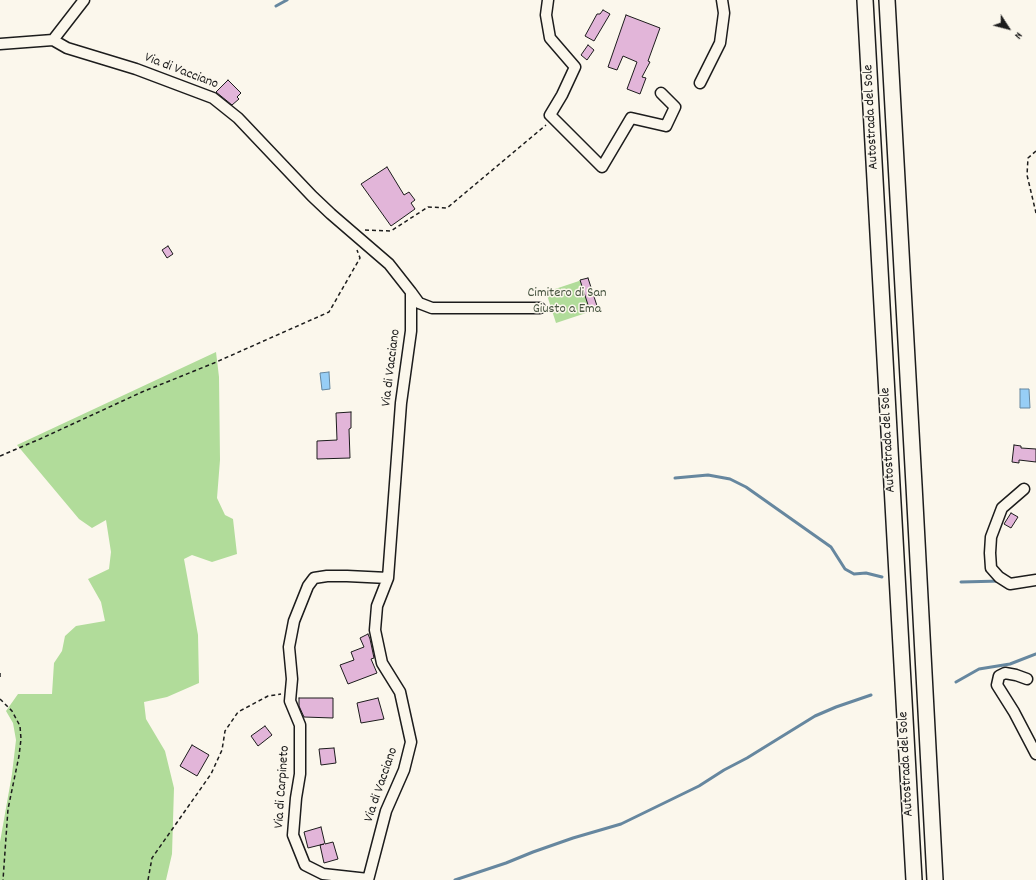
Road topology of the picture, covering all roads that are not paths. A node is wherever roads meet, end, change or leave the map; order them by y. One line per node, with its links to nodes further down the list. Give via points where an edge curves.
1 (84, 0): 6 (street)
2 (548, 0): 9 (street, via 546,15 550,38 575,67 550,115 602,167 631,118 666,126 675,107)
3 (722, 0): 8 (street, via 724,13 720,43)
4 (865, 0): 18 (highway, Autostrada del Sole)
5 (887, 0): 19 (highway, Autostrada del Sole)
6 (53, 40): 7 (street); 10 (street, Via di Vacciano, via 67,48 136,69 213,98 238,118 312,196 389,264)
7 (0, 44)
8 (700, 83)
9 (661, 92)
10 (411, 292): 11 (street, via 419,303 432,308); 13 (street, Via di Vacciano, via 411,331 401,403)
11 (540, 308)
12 (1024, 489): 14 (street, via 1002,508 991,537 991,568 1010,584)
13 (388, 578): 17 (street, Via di Vacciano, via 377,606 375,630 382,663 400,692 411,742 404,770 386,811); 17 (street, Via di Carpineto, via 314,578 308,586 294,621 290,647 290,701 300,725 300,774 293,835 305,865 323,874)
14 (1036, 580)
15 (1027, 679): 16 (street, via 1005,673 999,676 997,685)
16 (1036, 754)
17 (368, 880)
18 (914, 880)
19 (935, 880)

